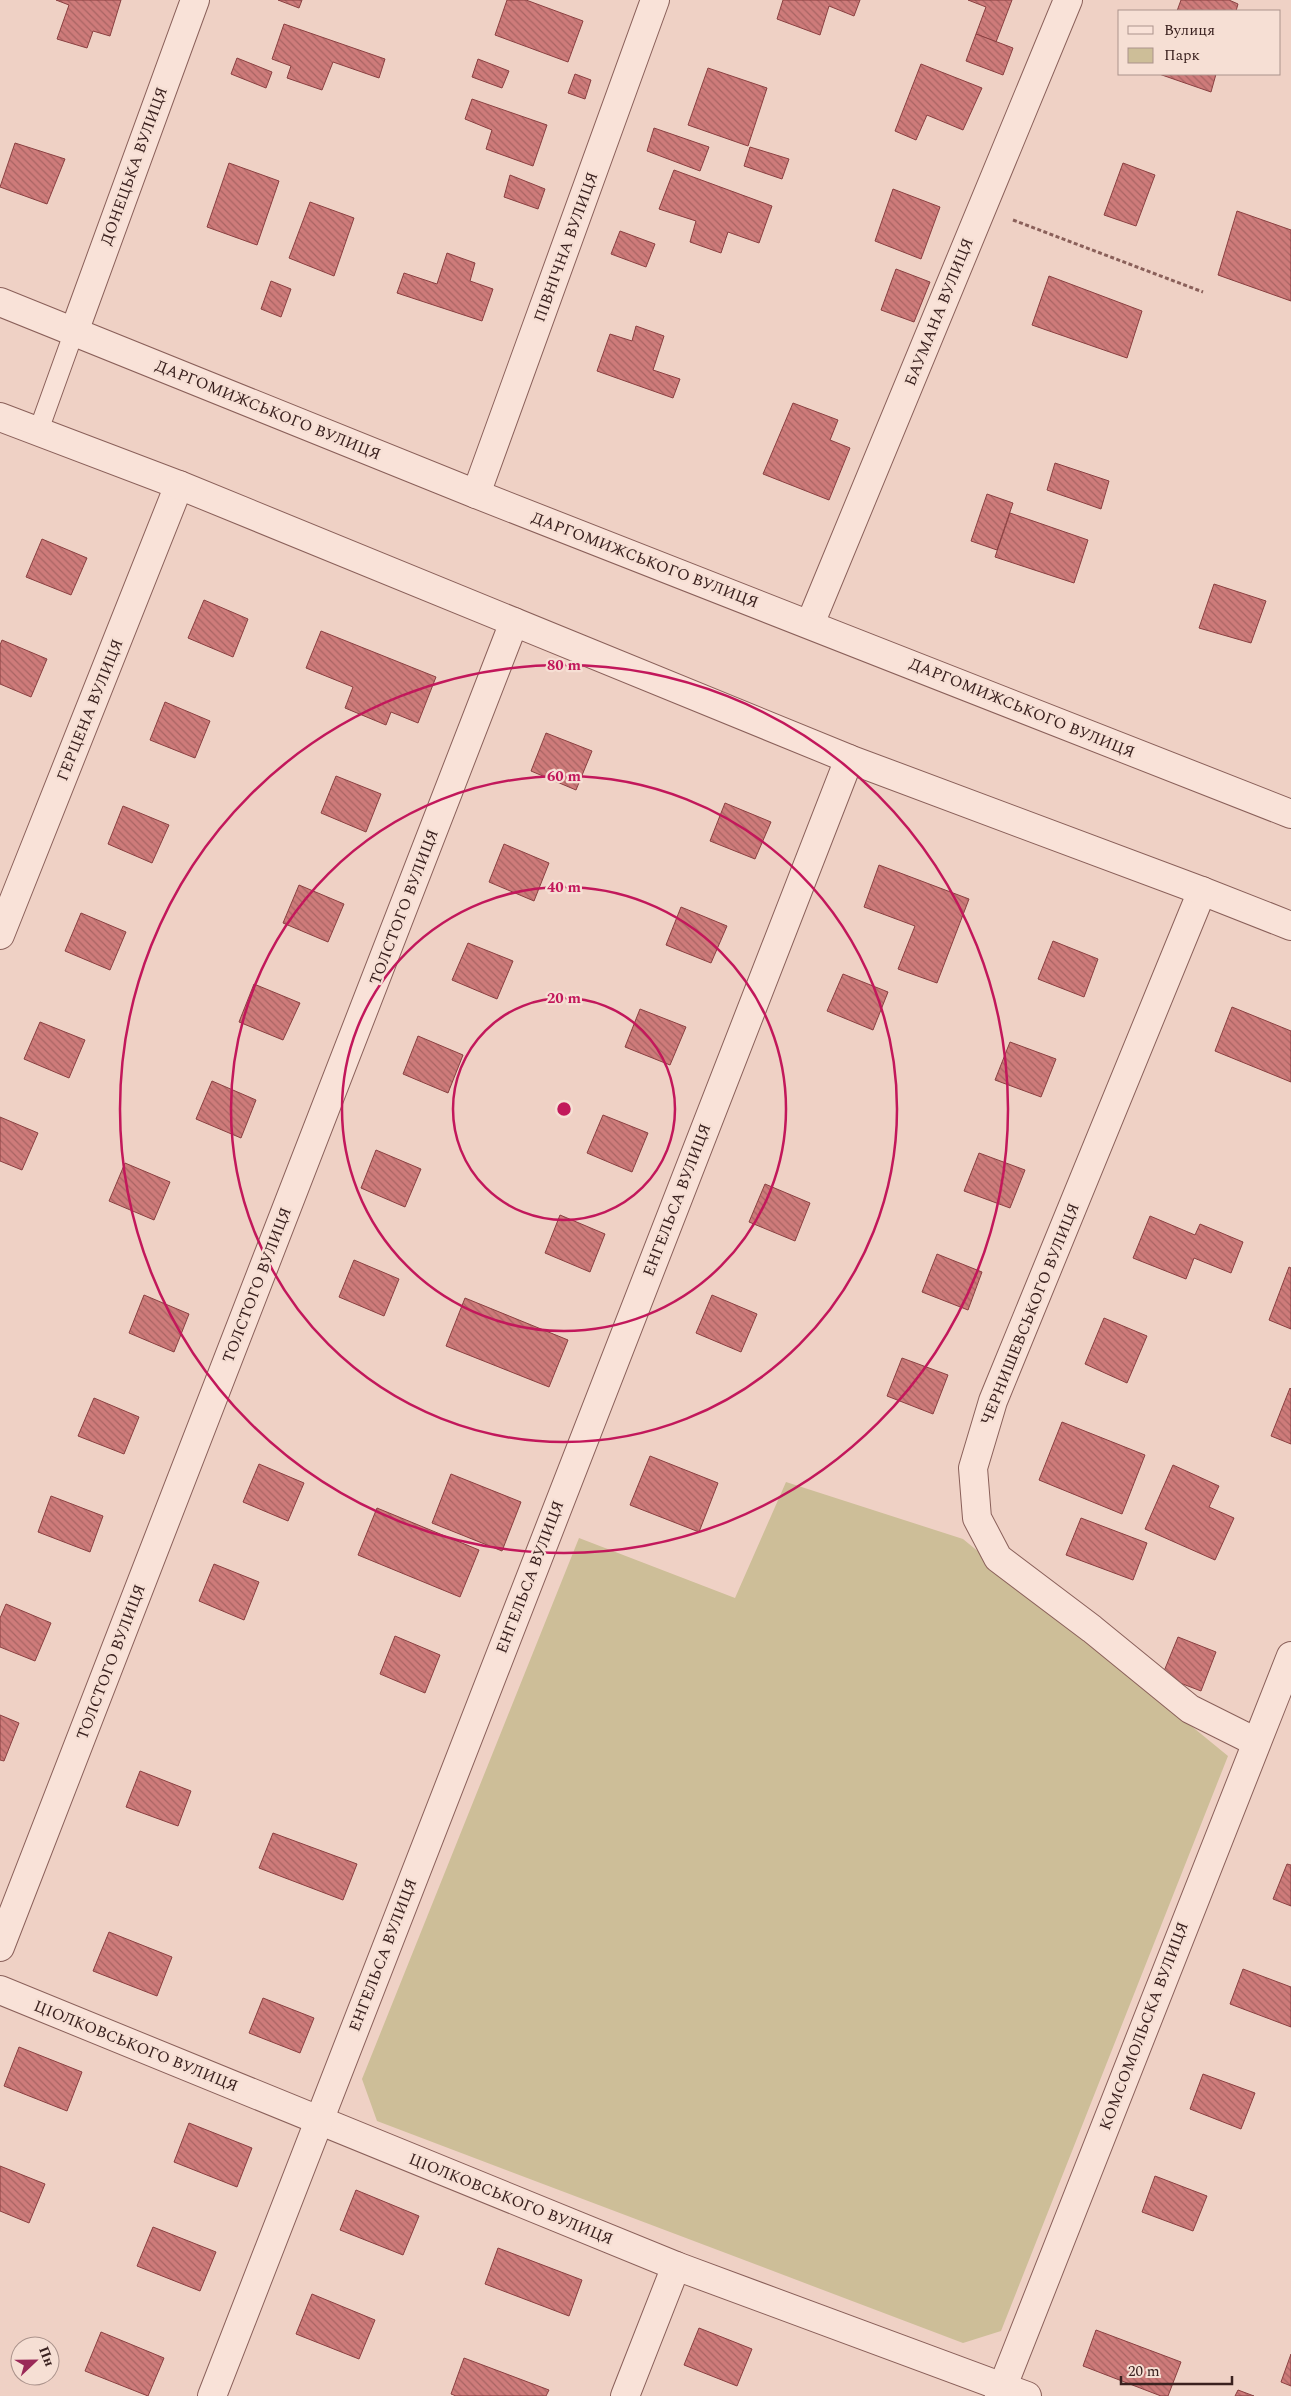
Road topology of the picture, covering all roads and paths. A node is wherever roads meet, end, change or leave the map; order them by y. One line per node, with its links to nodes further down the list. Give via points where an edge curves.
1 (195, 0): 7 (street, ДОНЕЦЬКА ВУЛИЦЯ)
2 (655, 0): 11 (street, ПІВНІЧНА ВУЛИЦЯ)
3 (1068, 0): 4 (street, БАУМАНА ВУЛИЦЯ)
4 (982, 208): 5 (path); 13 (street, БАУМАНА ВУЛИЦЯ)
5 (1204, 292)
6 (0, 302): 7 (street, ДАРГОМИЖСЬКОГО ВУЛИЦЯ)
7 (74, 332): 9 (lane); 11 (street, ДАРГОМИЖСЬКОГО ВУЛИЦЯ)
8 (0, 417): 9 (street)
9 (38, 432): 10 (street)
10 (179, 485): 12 (street); 18 (street, ГЕРЦЕНА ВУЛИЦЯ)
11 (476, 494): 13 (street, ДАРГОМИЖСЬКОГО ВУЛИЦЯ)
12 (514, 622): 14 (street); 21 (street, ТОЛСТОГО ВУЛИЦЯ)
13 (810, 624): 15 (street, ДАРГОМИЖСЬКОГО ВУЛИЦЯ)
14 (849, 759): 16 (street); 23 (street, ЕНГЕЛЬСА ВУЛИЦЯ)
15 (1291, 814)
16 (1202, 891): 17 (street); 20 (street, ЧЕРНИШЕВСЬКОГО ВУЛИЦЯ, via 993,1401 973,1468 976,1518 998,1558 1190,1709)
17 (1291, 926)
18 (0, 935)
19 (1291, 1656): 20 (street, КОМСОМОЛЬСКА ВУЛИЦЯ)
20 (1256, 1742): 25 (street, КОМСОМОЛЬСКА ВУЛИЦЯ)
21 (0, 1947)
22 (0, 1990): 23 (street, ЦІОЛКОВСЬКОГО ВУЛИЦЯ)
23 (319, 2120): 24 (street, ЦІОЛКОВСЬКОГО ВУЛИЦЯ); 26 (street, ЕНГЕЛЬСА ВУЛИЦЯ)
24 (676, 2266): 25 (street, ЦІОЛКОВСЬКОГО ВУЛИЦЯ); 27 (street)
25 (1009, 2393)
26 (212, 2396)
27 (625, 2396)

